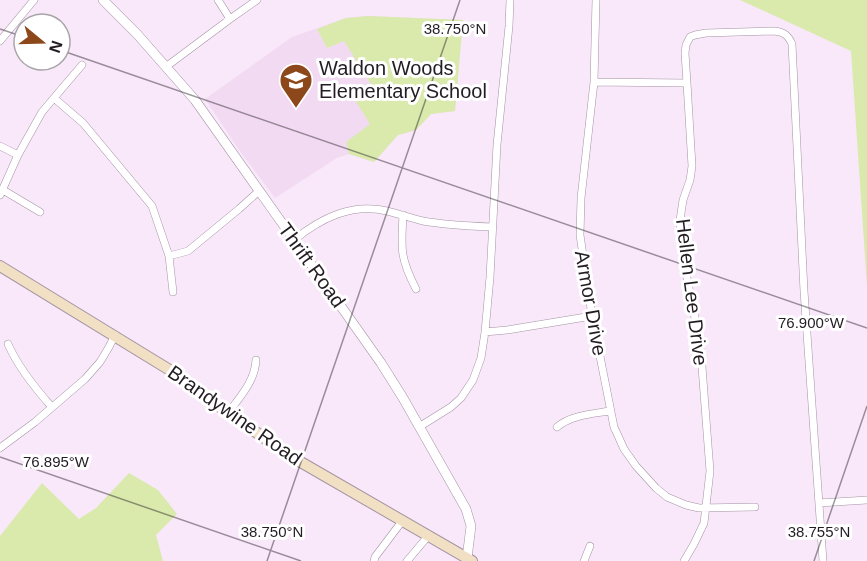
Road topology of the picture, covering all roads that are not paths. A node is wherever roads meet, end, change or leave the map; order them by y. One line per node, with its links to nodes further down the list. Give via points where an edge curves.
1 (34, 0): 8 (street)
2 (103, 0): 10 (street, Thrift Road)
3 (218, 0): 7 (street)
4 (257, 0): 7 (street)
5 (510, 0): 20 (street)
6 (596, 0): 11 (street, Armor Drive)
7 (230, 19): 10 (street)
8 (0, 41)
9 (81, 65): 13 (street)
10 (167, 66): 16 (street, Thrift Road)
11 (594, 82): 12 (street); 26 (street, Armor Drive, via 579,219)
12 (687, 83): 38 (street, Hellen Lee Drive, via 685,53 688,40 695,35 774,31 784,33 792,44); 40 (street, Hellen Lee Drive, via 692,166 681,209 680,231 699,338 708,432 710,471)
13 (54, 98): 15 (street); 22 (street, via 82,123 152,206)
14 (0, 146): 15 (street)
15 (18, 155): 17 (street)
16 (259, 191): 21 (street, Thrift Road); 22 (street, via 188,251)
17 (1, 193): 18 (street)
18 (40, 212)
19 (403, 215): 20 (street, via 423,221); 21 (street, via 371,209 349,211 319,222); 24 (street, via 402,255)
20 (492, 227): 27 (street)
21 (294, 240): 34 (street, Thrift Road, via 368,344)
22 (169, 256): 25 (street)
23 (0, 266): 28 (main road, Brandywine Road)
24 (416, 289)
25 (173, 292)
26 (592, 316): 27 (street); 32 (street, Armor Drive)
27 (485, 332): 34 (street, via 482,358 468,390)
28 (115, 335): 31 (street, via 94,370); 33 (main road, Brandywine Road)
29 (8, 344): 31 (street)
30 (256, 360): 33 (street, via 253,378)
31 (51, 406): 36 (street)
32 (610, 411): 35 (street, via 575,417); 40 (street, Armor Drive, via 619,439 645,477 667,496 686,505)
33 (228, 413): 41 (main road, Brandywine Road, via 292,456)
34 (419, 427): 44 (street, Thrift Road, via 469,517)
35 (557, 427)
36 (0, 448)
37 (867, 500): 38 (street)
38 (819, 503): 49 (street)
39 (755, 507): 40 (street, Armor Drive)
40 (706, 508): 48 (street, Hellen Lee Drive, via 704,523)
41 (403, 520): 42 (main road, Brandywine Road); 45 (street)
42 (429, 535): 44 (main road, Brandywine Road); 46 (street)
43 (590, 546): 47 (street)
44 (470, 560)
45 (374, 561)
46 (407, 561)
47 (584, 561)
48 (684, 561)
49 (824, 561)

